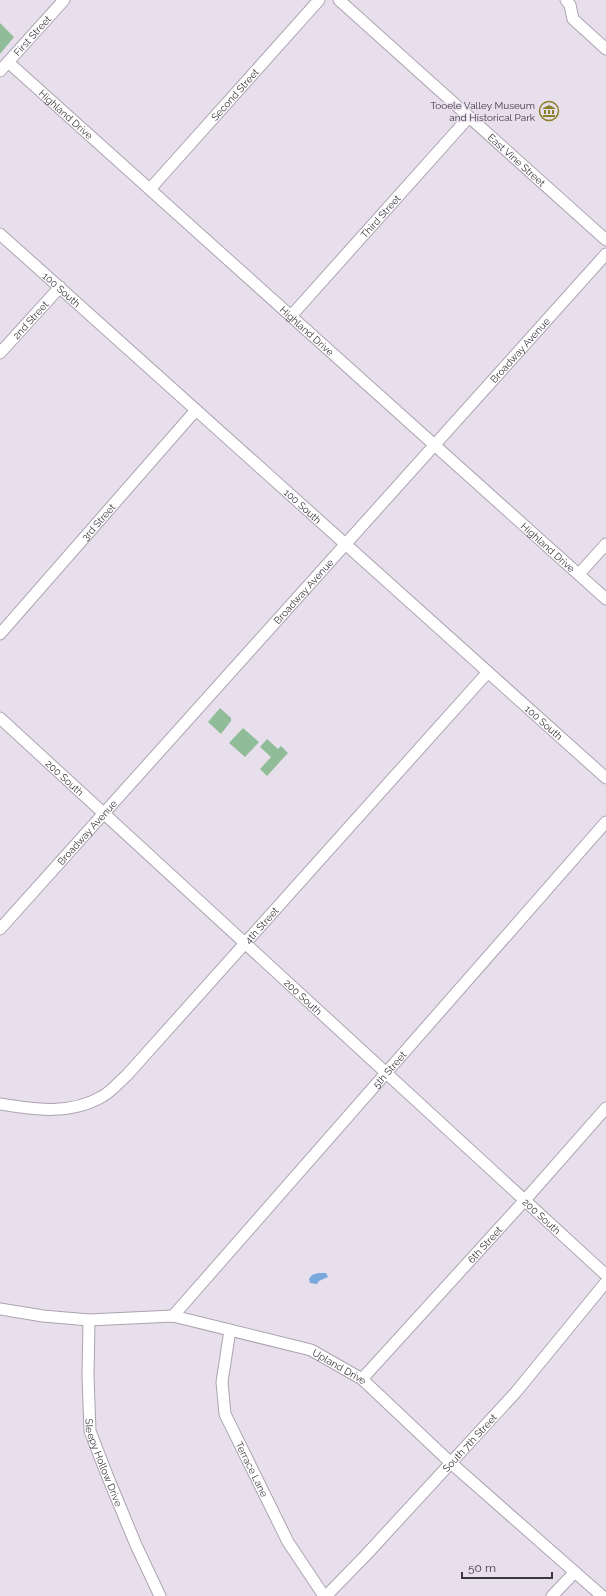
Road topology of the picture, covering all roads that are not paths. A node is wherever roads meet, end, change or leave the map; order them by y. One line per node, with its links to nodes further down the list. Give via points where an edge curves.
1 (64, 0): 6 (street, First Street)
2 (319, 0): 9 (street, Second Street)
3 (339, 0): 8 (street, East Vine Street)
4 (570, 2): 5 (street, via 573,19)
5 (606, 49)
6 (8, 62): 7 (street, First Street); 9 (street, Highland Drive)
7 (0, 71)
8 (469, 117): 11 (street, East Vine Street); 14 (street, Third Street)
9 (150, 189): 14 (street, Highland Drive)
10 (0, 234): 13 (street, 100 South)
11 (606, 240)
12 (606, 254): 17 (street, Broadway Avenue)
13 (60, 287): 15 (street, 2nd Street); 16 (street, 100 South)
14 (291, 316): 17 (street, Highland Drive)
15 (0, 353)
16 (196, 410): 18 (street, 100 South); 22 (street, 3rd Street)
17 (435, 445): 18 (street, Broadway Avenue); 20 (street, Highland Drive)
18 (345, 544): 23 (street, 100 South); 26 (street, Broadway Avenue)
19 (606, 544): 20 (street)
20 (579, 574): 21 (street, Highland Drive)
21 (606, 599)
22 (0, 634)
23 (488, 672): 25 (street, 100 South); 29 (street, 4th Street)
24 (0, 718): 26 (street, 200 South)
25 (606, 778)
26 (104, 813): 28 (street, Broadway Avenue); 29 (street, 200 South)
27 (606, 822): 30 (street, 5th Street)
28 (0, 929)
29 (244, 944): 30 (street, 200 South); 31 (street, 4th Street, via 127,1075 104,1096 80,1106 55,1110)
30 (386, 1072): 33 (street, 200 South); 37 (street, 5th Street)
31 (0, 1104)
32 (606, 1108): 33 (street, 6th Street)
33 (525, 1200): 34 (street, 200 South); 40 (street, 6th Street)
34 (606, 1275)
35 (606, 1282): 41 (street, South 7th Street, via 516,1392)
36 (0, 1309): 38 (street, Upland Drive)
37 (173, 1316): 38 (street, Upland Drive); 39 (street, Upland Drive)
38 (89, 1320): 43 (street, Sleepy Hollow Drive, via 90,1431 136,1545)
39 (230, 1330): 40 (street, Upland Drive, via 311,1350); 44 (street, Terrace Lane, via 222,1382 225,1414 288,1542)
40 (362, 1379): 41 (street, Upland Drive)
41 (451, 1463): 42 (street, Upland Drive); 44 (street, South 7th Street, via 366,1556)
42 (575, 1572): 45 (street); 46 (street, Upland Drive)
43 (160, 1596)
44 (325, 1596)
45 (552, 1596)
46 (602, 1596)

